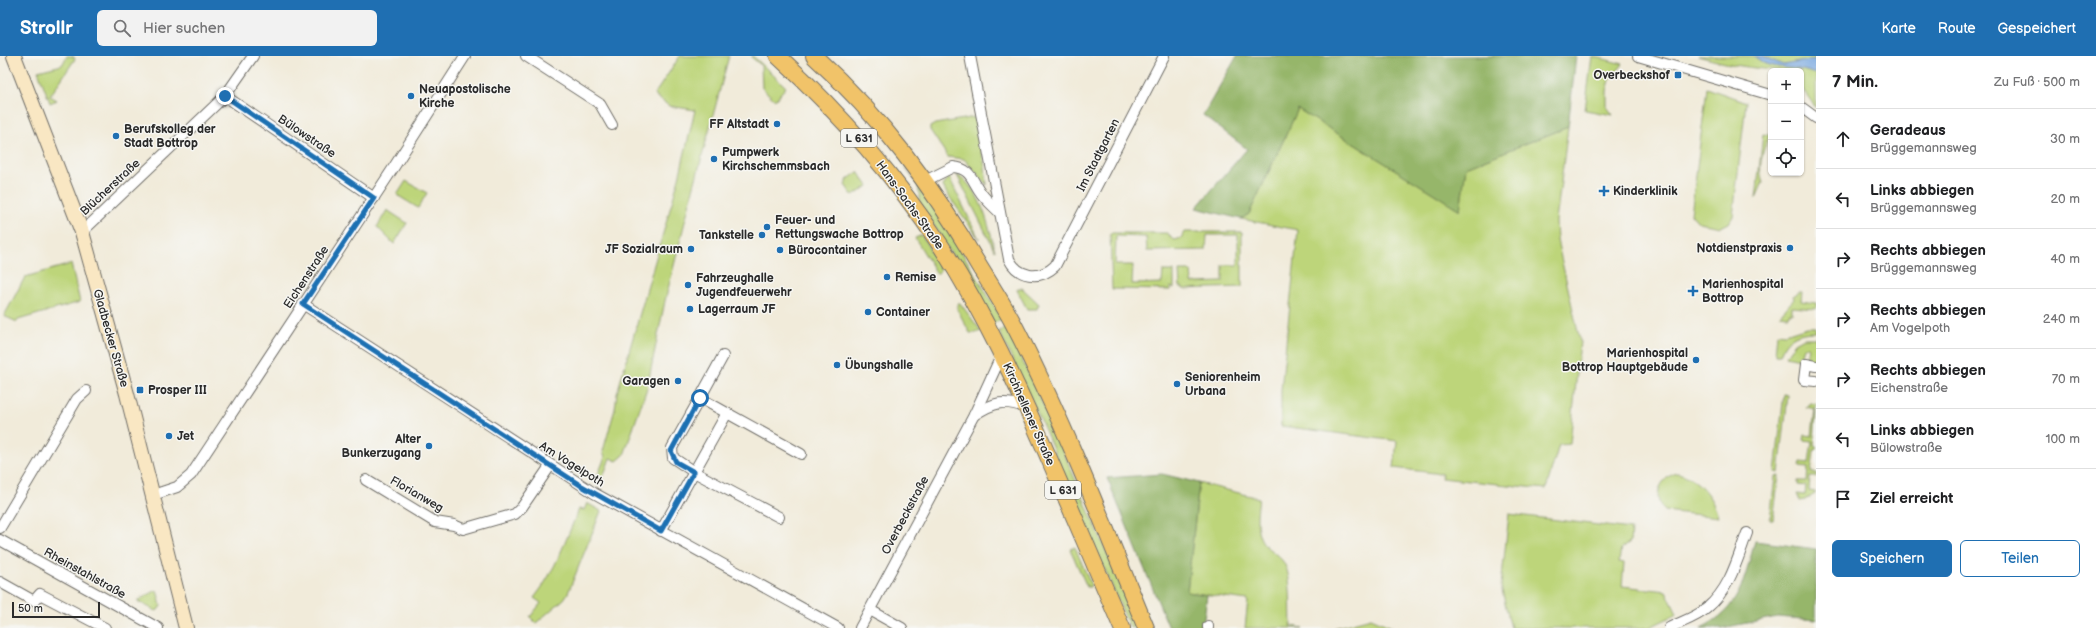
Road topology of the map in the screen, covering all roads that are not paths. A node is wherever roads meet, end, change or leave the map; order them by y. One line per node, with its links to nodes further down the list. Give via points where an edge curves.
1 (14, 56): 18 (main road, Gladbecker Straße)
2 (253, 56): 11 (street, Blücherstraße)
3 (465, 56): 16 (street, Eichenstraße)
4 (526, 56): 14 (street, via 600,104)
5 (778, 56): 20 (main road, Hans-Sachs-Straße / L 631, via 824,99 888,173 941,245)
6 (814, 56): 15 (main road, Hans-Sachs-Straße / L 631, via 883,127)
7 (970, 56): 17 (street)
8 (1164, 56): 17 (street, Im Stadtgarten, via 1054,266 1043,274 1029,276 1013,267)
9 (1638, 56): 10 (street)
10 (1768, 94)
11 (225, 96): 16 (street, Bülowstraße); 18 (street, Blücherstraße)
12 (1804, 109): 13 (street)
13 (1816, 118)
14 (612, 125)
15 (924, 181): 17 (street, via 953,167 965,170 980,192); 21 (main road, Hans-Sachs-Straße / L 631, via 967,245)
16 (374, 198): 19 (street, Eichenstraße)
17 (999, 212)
18 (82, 232): 34 (main road, Gladbecker Straße)
19 (303, 304): 31 (street, Am Vogelpoth); 34 (street, Eichenstraße, via 191,475 177,486)
20 (1002, 354): 27 (main road, Kirchhellener Straße / L 631); 29 (street, Overbeckstraße)
21 (1029, 354): 49 (main road, Kirchhellener Straße / L 631, via 1088,487)
22 (723, 356): 26 (street)
23 (1816, 366): 24 (street, via 1806,364 1804,380)
24 (1816, 381)
25 (86, 391): 36 (street, via 77,399)
26 (700, 398): 28 (street); 32 (street, via 671,451 676,462)
27 (1027, 408): 29 (street, via 1015,403 992,404); 48 (main road, Kirchhellener Straße / L 631)
28 (727, 412): 30 (street); 32 (street)
29 (974, 415): 41 (street, Overbeckstraße)
30 (801, 454)
31 (550, 466): 33 (street, Florianweg, via 522,508 515,514 463,529 434,522); 37 (street, Am Vogelpoth)
32 (694, 472): 35 (street); 37 (street)
33 (366, 480)
34 (153, 495): 44 (main road, Gladbecker Straße)
35 (779, 517)
36 (0, 528)
37 (661, 531): 45 (street, Am Vogelpoth)
38 (1747, 533): 50 (street, via 1731,578 1717,599 1706,609)
39 (0, 540): 43 (street, Rheinstahlstraße)
40 (0, 582): 42 (street, via 34,602 40,594)
41 (870, 610): 46 (street, Overbeckstraße); 47 (street)
42 (105, 628)
43 (158, 628)
44 (186, 628)
45 (838, 628)
46 (860, 628)
47 (902, 628)
48 (1122, 628)
49 (1146, 628)
50 (1669, 628)

